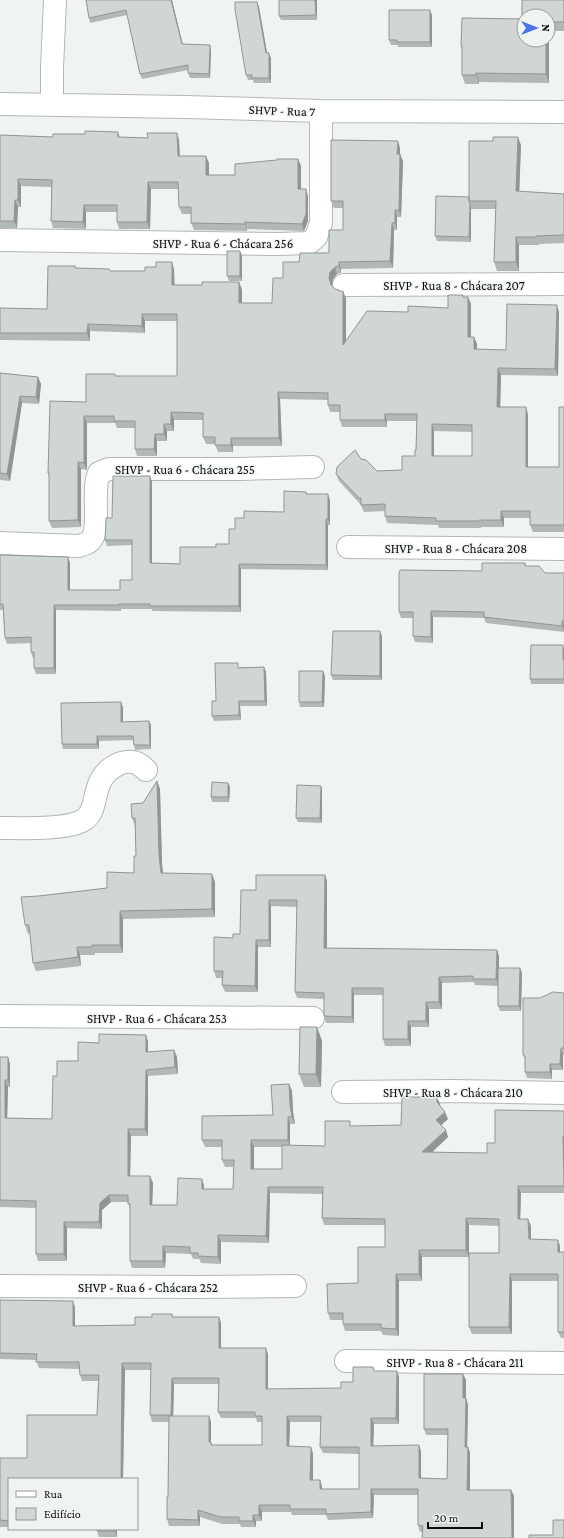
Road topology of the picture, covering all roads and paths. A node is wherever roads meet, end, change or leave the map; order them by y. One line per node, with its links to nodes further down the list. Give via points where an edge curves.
1 (55, 0): 3 (street)
2 (0, 104): 3 (street, SHVP - Rua 7)
3 (52, 105): 4 (street, SHVP - Rua 7)
4 (321, 111): 5 (street, SHVP - Rua 7); 6 (street, SHVP - Rua 6 - Chácara 256, via 321,223 316,237 309,243)
5 (564, 112)
6 (0, 240)
7 (564, 284): 8 (street, SHVP - Rua 8 - Chácara 207)
8 (344, 285)
9 (313, 467): 10 (street, SHVP - Rua 6 - Chácara 255, via 109,469 99,473 97,479 96,524 94,536 90,541 78,546)
10 (0, 543)
11 (348, 548): 12 (street, SHVP - Rua 8 - Chácara 208)
12 (564, 549)
13 (146, 770): 14 (street, via 133,761 115,766 105,773 99,782 90,814 77,823 54,827)
14 (0, 828)
15 (0, 1016): 16 (street, SHVP - Rua 6 - Chácara 253)
16 (313, 1018)
17 (343, 1092): 18 (street, SHVP - Rua 8 - Chácara 210)
18 (564, 1093)
19 (0, 1286): 20 (street, SHVP - Rua 6 - Chácara 252)
20 (295, 1286)
21 (346, 1361): 22 (street, SHVP - Rua 8 - Chácara 211)
22 (564, 1363)

